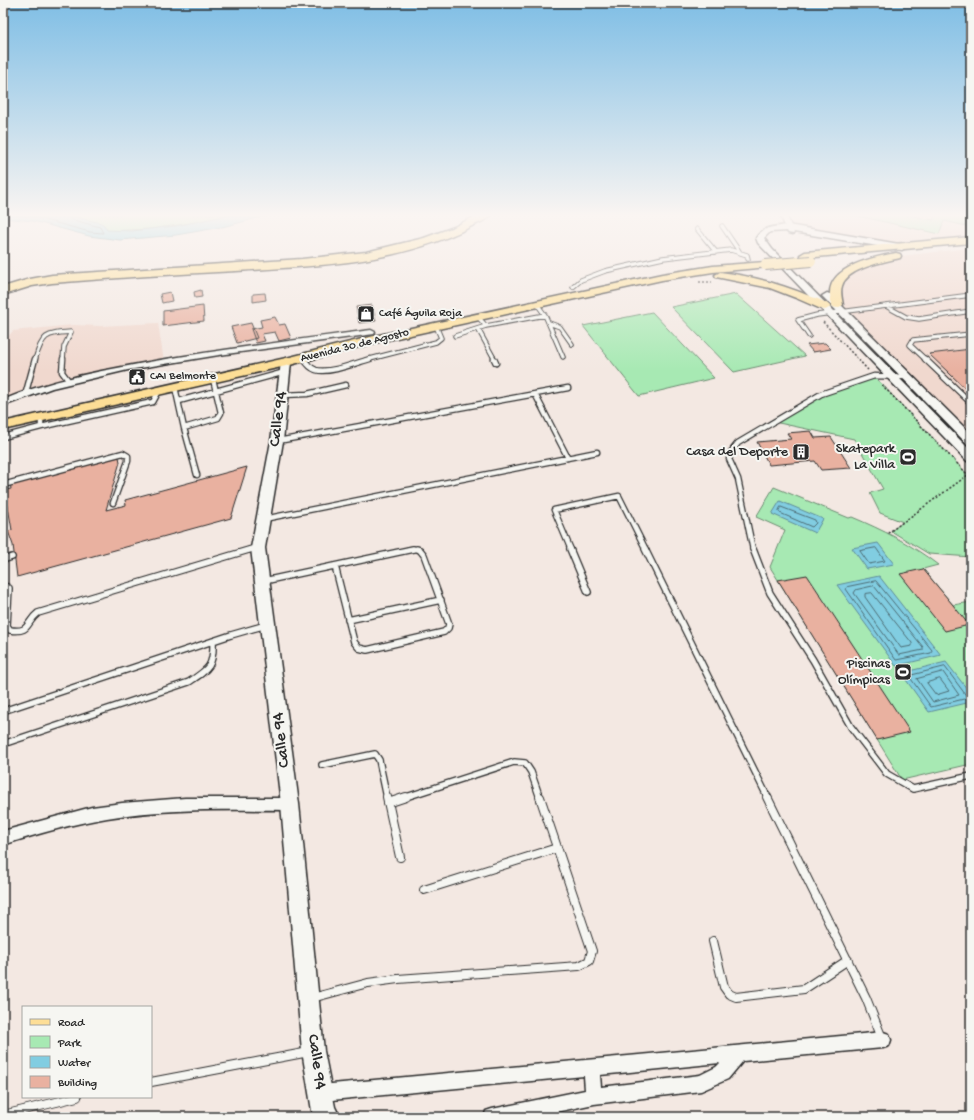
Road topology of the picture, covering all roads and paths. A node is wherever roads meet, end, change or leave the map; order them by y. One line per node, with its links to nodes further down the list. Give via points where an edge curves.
1 (160, 266): 14 (highway, via 36,279)
2 (254, 266): 14 (highway, via 52,280)
3 (626, 266): 12 (lane, via 581,280)
4 (679, 266): 12 (main road, Avenida 30 de Agosto)
5 (727, 266): 9 (main road, Avenida 30 de Agosto)
6 (787, 266): 18 (street)
7 (796, 266): 10 (street)
8 (862, 266): 18 (main road, via 837,282)
9 (693, 277): 11 (path); 16 (main road, Avenida 30 de Agosto, via 662,277); 18 (main road, via 716,274 754,281)
10 (810, 280)
11 (716, 282)
12 (574, 287): 27 (main road, Avenida 30 de Agosto)
13 (821, 290): 18 (street)
14 (3, 291)
15 (971, 295): 17 (lane)
16 (537, 304): 20 (lane); 22 (main road, Avenida 30 de Agosto)
17 (886, 306): 18 (lane); 19 (lane, via 906,317 920,319)
18 (834, 309): 21 (lane); 37 (street); 38 (street)
19 (971, 310)
20 (545, 314): 23 (lane); 25 (lane)
21 (817, 315): 30 (lane, via 798,320); 36 (path)
22 (478, 317): 24 (main road, Avenida 30 de Agosto); 25 (lane)
23 (549, 323): 31 (lane, via 561,328); 32 (lane)
24 (436, 326): 33 (main road, Avenida 30 de Agosto); 33 (lane, via 441,338 436,342 329,370 313,370)
25 (486, 326): 26 (lane)
26 (478, 329): 29 (lane); 34 (lane)
27 (371, 332): 39 (street, via 164,362); 50 (main road, Avenida 30 de Agosto)
28 (971, 334): 49 (lane, via 913,340 910,345)
29 (455, 336)
30 (809, 336)
31 (572, 344)
32 (563, 357)
33 (303, 358): 35 (main road, Avenida 30 de Agosto)
34 (496, 364)
35 (285, 367): 40 (main road, Avenida 30 de Agosto); 46 (street, Calle 94)
36 (874, 376): 37 (lane); 61 (path); 81 (lane, via 821,394 738,443 729,459 738,479 754,554 770,593 813,660 851,727 886,774 913,789)
37 (891, 376): 38 (lane); 59 (street)
38 (909, 377): 55 (street)
39 (68, 380): 44 (street); 44 (lane, via 62,372 64,347 71,332 49,334 40,343)
40 (214, 384): 42 (main road, Avenida 30 de Agosto); 47 (lane); 53 (lane, via 221,413 218,418)
41 (346, 385): 46 (lane, via 307,394)
42 (175, 388): 47 (lane); 51 (main road, Avenida 30 de Agosto)
43 (568, 388): 45 (lane)
44 (26, 392): 48 (street)
45 (535, 394): 56 (lane); 58 (lane)
46 (282, 395): 56 (street, Calle 94)
47 (179, 401): 53 (lane)
48 (3, 403)
49 (971, 403)
50 (3, 418)
51 (41, 423): 52 (main road, Avenida 30 de Agosto); 54 (lane)
52 (3, 426)
53 (184, 428): 60 (lane)
54 (3, 437)
55 (971, 441)
56 (277, 442): 65 (street, Calle 94)
57 (596, 452): 58 (lane)
58 (568, 458): 65 (lane)
59 (971, 458)
60 (197, 475)
61 (968, 475): 62 (path); 66 (path)
62 (971, 478)
63 (3, 485): 64 (lane, via 123,453 128,456 128,461)
64 (113, 504)
65 (263, 519): 67 (street, Calle 94)
66 (888, 533)
67 (258, 548): 71 (street, Calle 94); 72 (lane, via 38,612 30,626 16,632 7,626 9,588)
68 (12, 557): 69 (lane)
69 (3, 560)
70 (335, 566): 71 (lane); 74 (lane, via 414,549 420,550); 75 (lane)
71 (262, 581): 76 (street, Calle 94)
72 (3, 585)
73 (588, 592): 89 (lane, via 554,510 619,496)
74 (441, 600): 75 (lane); 75 (lane, via 450,624 444,632 367,650 359,648 354,642)
75 (348, 620)
76 (268, 625): 77 (lane); 83 (street, Calle 94)
77 (213, 641): 78 (lane); 79 (lane, via 214,658 209,670 189,682)
78 (3, 711)
79 (3, 744)
80 (322, 765): 82 (lane, via 375,754 379,760)
81 (971, 776)
82 (388, 802): 85 (lane, via 514,762 525,763 531,772); 86 (lane)
83 (290, 804): 84 (street, via 219,804 122,809 76,817); 90 (street, Calle 94)
84 (3, 838)
85 (557, 848): 87 (lane); 90 (lane, via 592,951 589,961 579,966 368,983)
86 (400, 857)
87 (424, 890)
88 (712, 941): 89 (lane, via 724,987 729,994 736,997 804,989)
89 (848, 960): 91 (lane)
90 (307, 999): 92 (street, Calle 94)
91 (883, 1040): 93 (street)
92 (313, 1051): 95 (lane); 96 (street, Calle 94)
93 (740, 1053): 94 (street); 97 (street, via 722,1073 701,1083)
94 (591, 1068): 96 (street); 97 (street)
95 (152, 1082)
96 (321, 1093): 100 (street, Calle 94, via 324,1111)
97 (594, 1096): 101 (street)
98 (73, 1098): 99 (lane)
99 (3, 1115)
100 (328, 1117)
101 (492, 1117)

